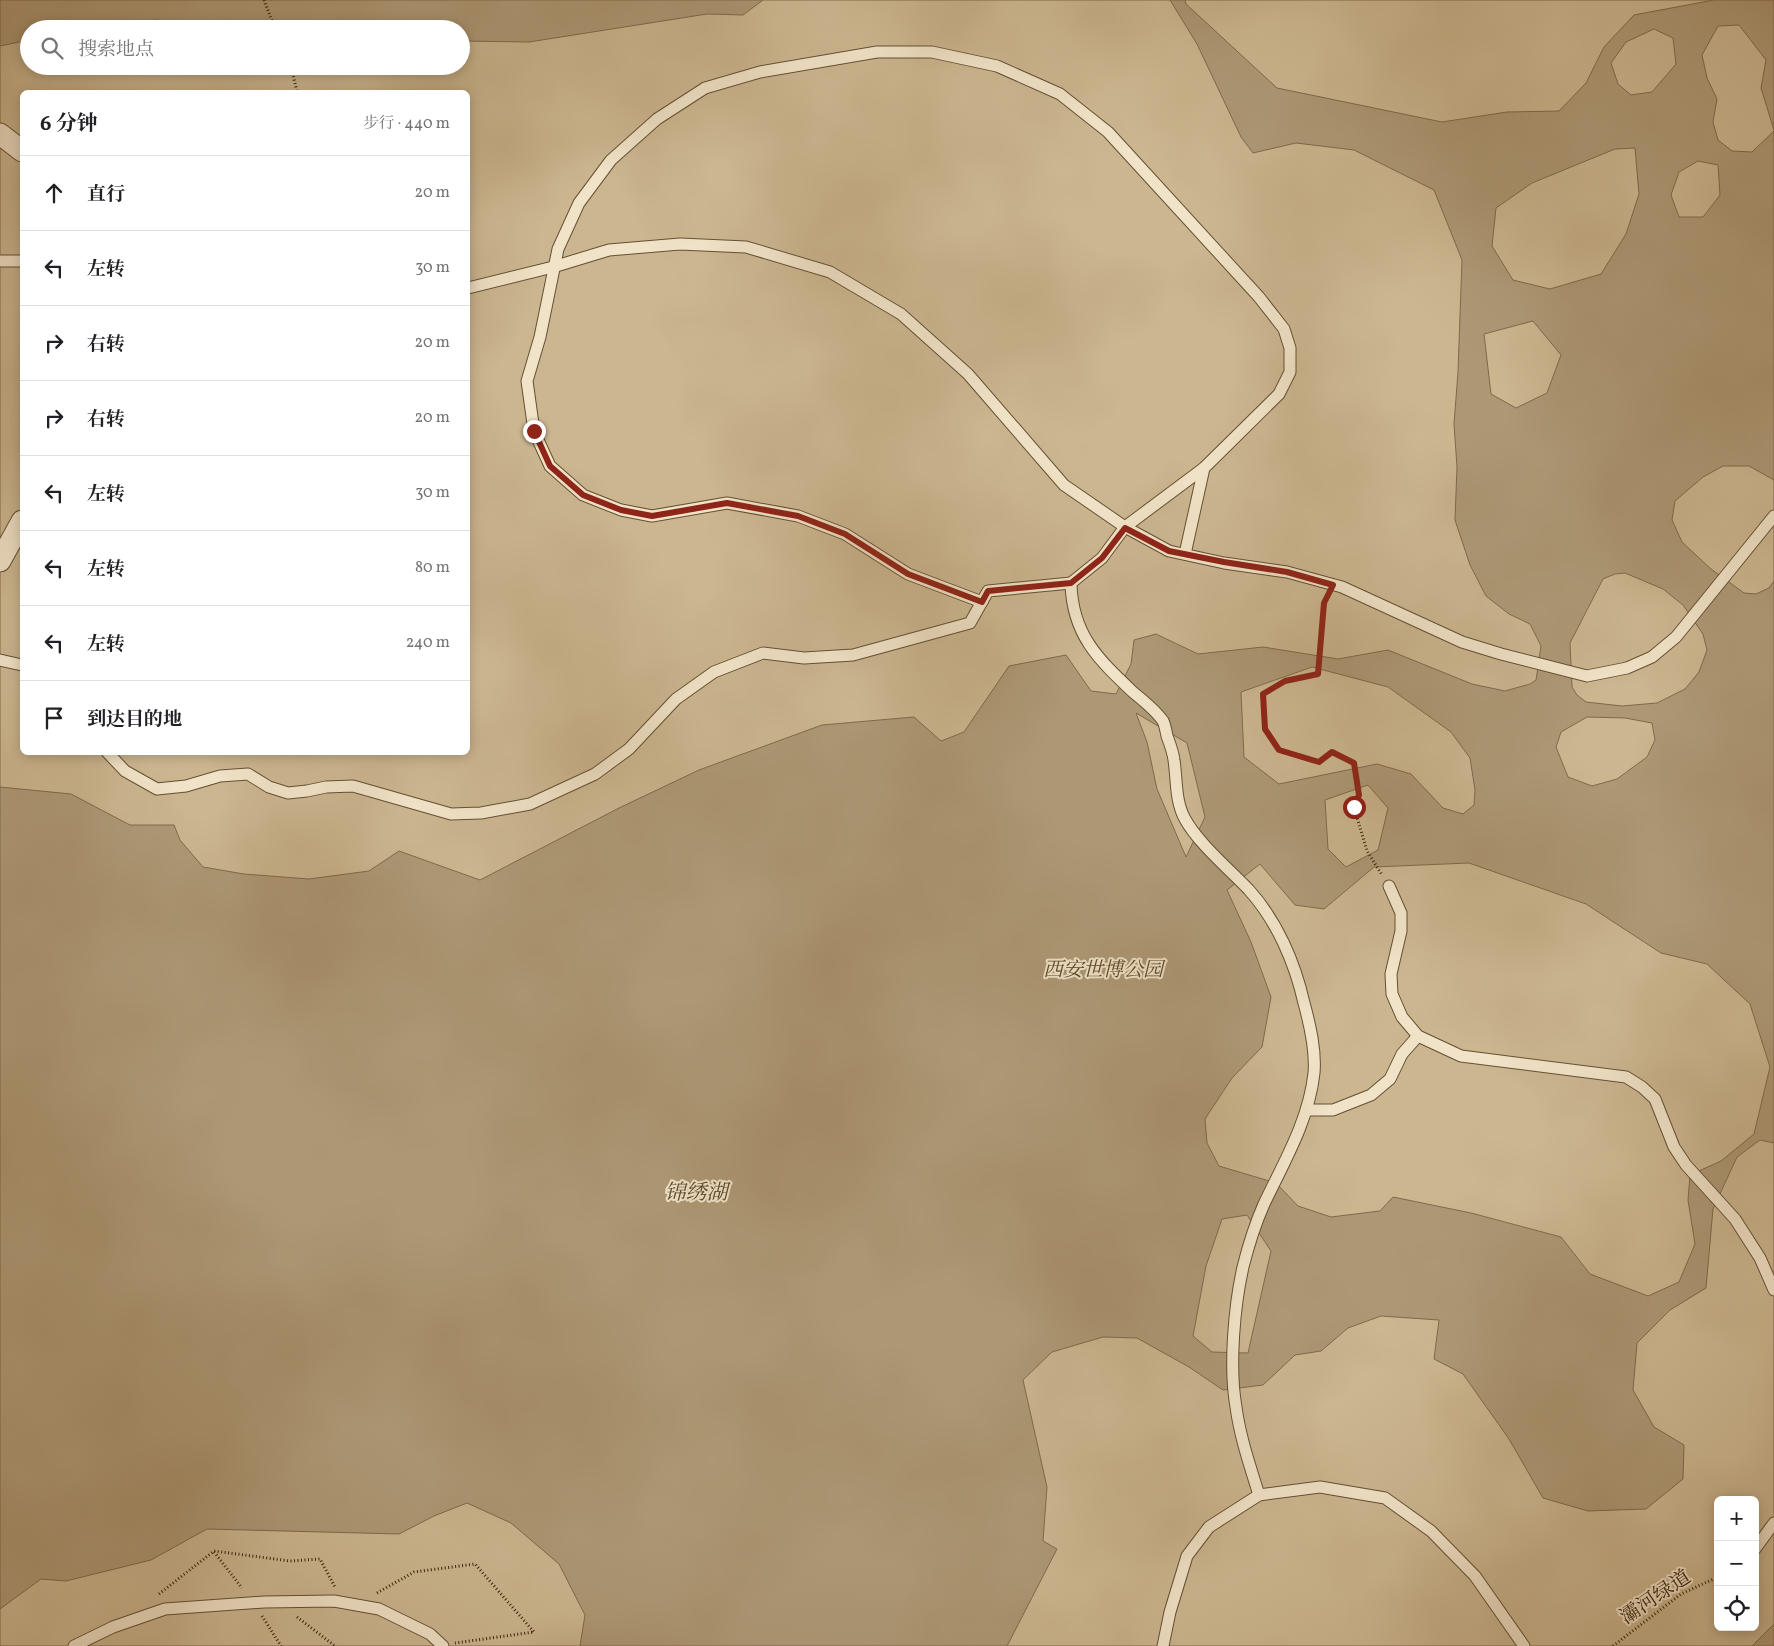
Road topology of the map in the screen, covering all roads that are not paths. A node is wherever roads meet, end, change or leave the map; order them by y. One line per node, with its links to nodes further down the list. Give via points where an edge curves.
1 (0, 134): 2 (street)
2 (20, 149)
3 (0, 261): 4 (lane)
4 (20, 261)
5 (553, 267): 6 (lane); 7 (lane, via 579,203 611,160 657,119 705,88 760,72 876,52 932,52 998,66 1060,94 1108,132 1259,297 1284,329 1290,348 1290,372 1279,394); 10 (lane, via 609,250 680,244 746,247 830,272 901,314 968,374 1064,485); 14 (lane, via 540,337 527,381 534,431 550,466 583,495 621,510 652,516 727,503 798,516 845,534 908,574)
6 (470, 288)
7 (1204, 468): 10 (lane); 11 (lane)
8 (1774, 516): 11 (lane, via 1676,637 1652,657 1619,670 1587,676 1462,642 1342,587 1287,572)
9 (20, 525): 12 (street)
10 (1125, 528): 11 (lane, via 1169,551); 13 (lane, via 1102,558)
11 (1185, 554)
12 (0, 561)
13 (1071, 583): 14 (lane, via 988,591); 20 (lane, via 1076,619 1090,644 1106,666 1163,722 1174,758 1177,796 1185,819 1264,907 1286,948 1312,1035 1314,1071)
14 (982, 602): 17 (lane, via 970,623 890,646 853,655 804,658 763,653 714,672 676,699 629,749 595,774 530,804 481,813 452,814 353,786 288,793 269,787 248,774 220,776 186,786 157,789 125,771)
15 (0, 660): 16 (lane)
16 (20, 665)
17 (110, 755)
18 (1388, 886): 19 (lane, via 1402,912 1391,974 1392,994 1402,1017)
19 (1418, 1036): 20 (lane, via 1402,1054 1390,1079 1371,1095 1333,1110); 21 (lane, via 1461,1056 1626,1077 1642,1087 1655,1099 1686,1165 1735,1219 1760,1258)
20 (1307, 1110): 22 (lane, via 1263,1207 1244,1265 1235,1318 1235,1406)
21 (1774, 1290)
22 (1259, 1495): 27 (lane, via 1209,1527 1187,1556); 28 (lane, via 1320,1487 1385,1498 1431,1531 1475,1576)
23 (1774, 1523): 24 (lane)
24 (1759, 1544)
25 (442, 1645): 26 (lane, via 430,1634 378,1608 334,1601 165,1609)
26 (74, 1646)
27 (1163, 1646)
28 (1524, 1646)

